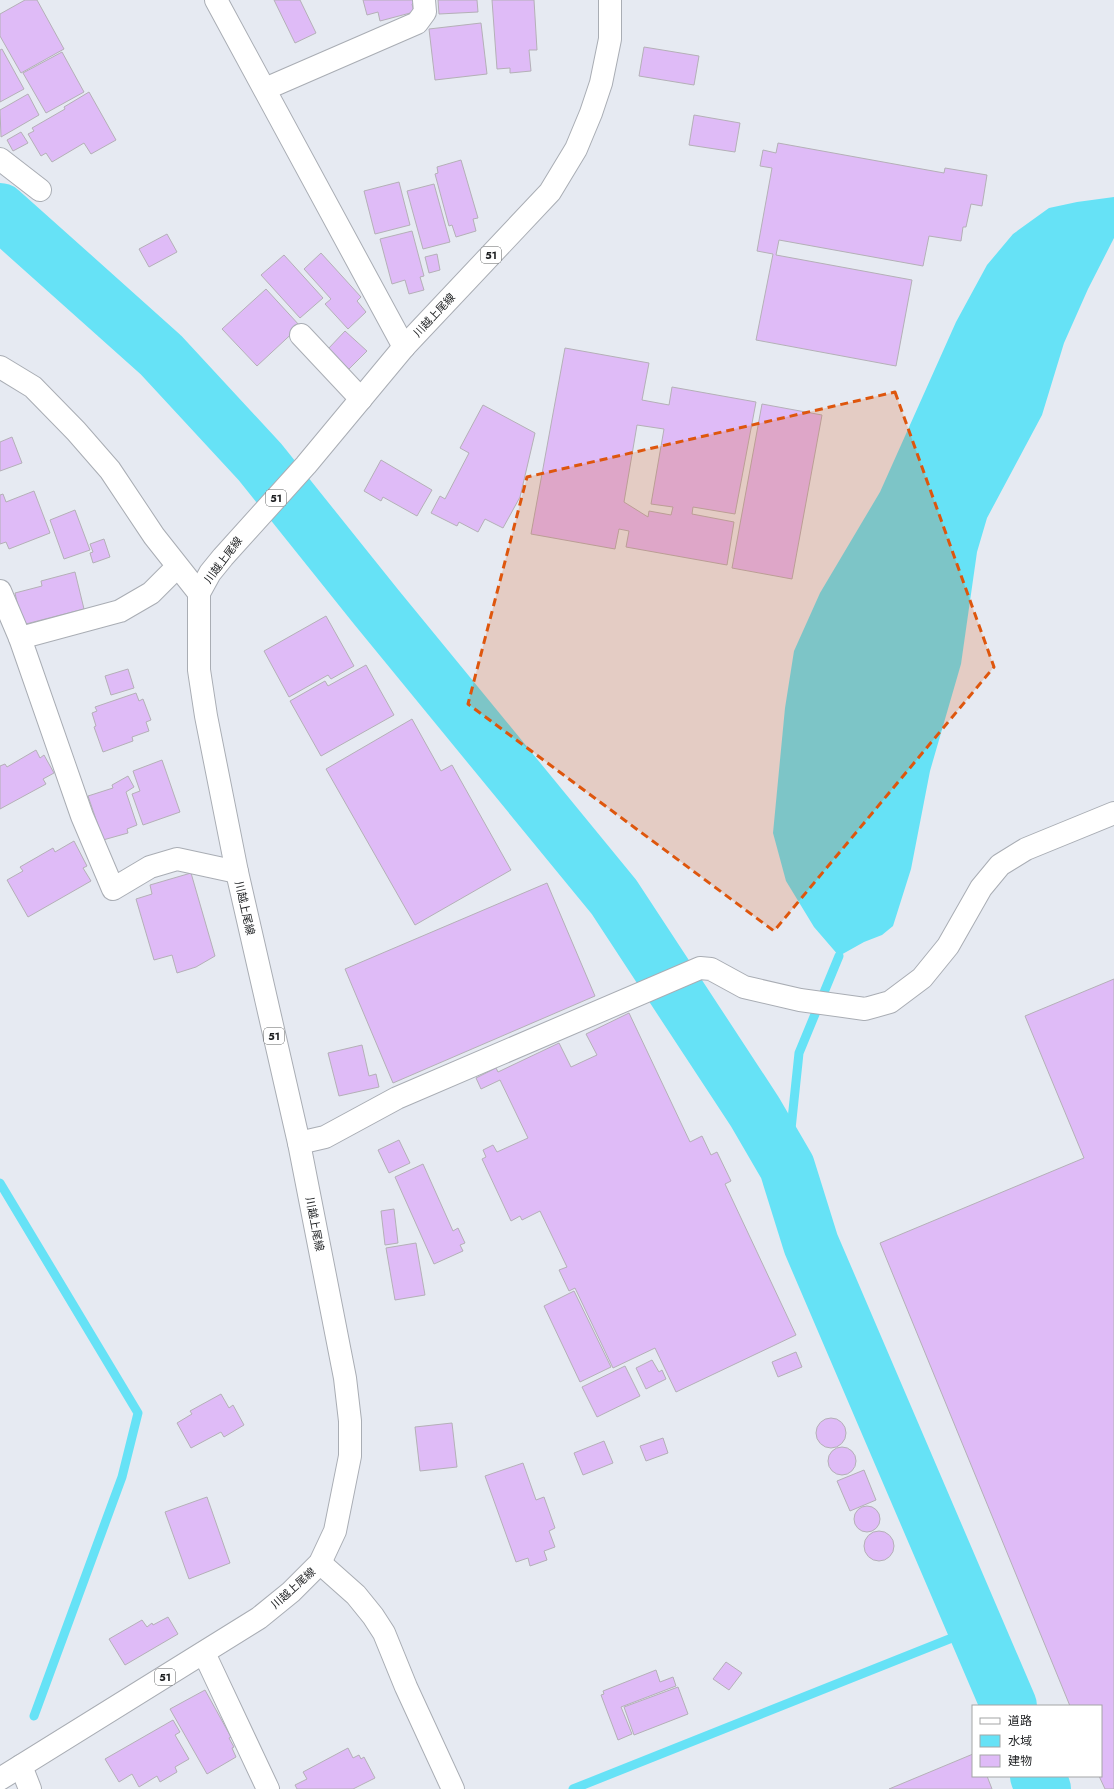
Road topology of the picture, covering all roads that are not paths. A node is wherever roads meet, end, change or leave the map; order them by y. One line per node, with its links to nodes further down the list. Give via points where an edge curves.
1 (216, 0): 4 (main road)
2 (424, 0): 4 (main road, via 425,12 417,23)
3 (610, 0): 8 (main road, 川越上尾線 / 51, via 610,39 601,83 576,149 550,192)
4 (265, 89): 8 (main road)
5 (0, 159): 6 (main road)
6 (40, 190)
7 (301, 335): 10 (main road)
8 (404, 347): 10 (main road, 川越上尾線 / 51)
9 (0, 367): 11 (main road, via 33,387 76,431 110,470)
10 (361, 399): 13 (main road, 川越上尾線 / 51, via 210,573)
11 (178, 567): 13 (main road); 14 (main road, via 151,593 120,611)
12 (0, 591): 14 (main road)
13 (199, 593): 16 (main road, 川越上尾線 / 51, via 199,670)
14 (20, 638): 16 (main road, via 82,816 113,889 150,867 177,859)
15 (1114, 813): 17 (main road, via 1026,849 1000,865 981,888 948,946 922,978 890,1002 865,1009 800,1000 744,987 711,969 700,968 397,1098 325,1137)
16 (237, 872): 17 (main road, 川越上尾線 / 51)
17 (299, 1143): 18 (main road, 川越上尾線 / 51, via 345,1378 350,1421 350,1456 342,1500 335,1531)
18 (320, 1563): 19 (main road, 川越上尾線 / 51, via 291,1592 259,1618); 24 (main road, via 356,1595 384,1633)
19 (204, 1653): 20 (main road, 川越上尾線 / 51); 23 (main road)
20 (21, 1766): 21 (main road, 川越上尾線 / 51); 22 (main road)
21 (0, 1779)
22 (30, 1789)
23 (268, 1789)
24 (453, 1789)

